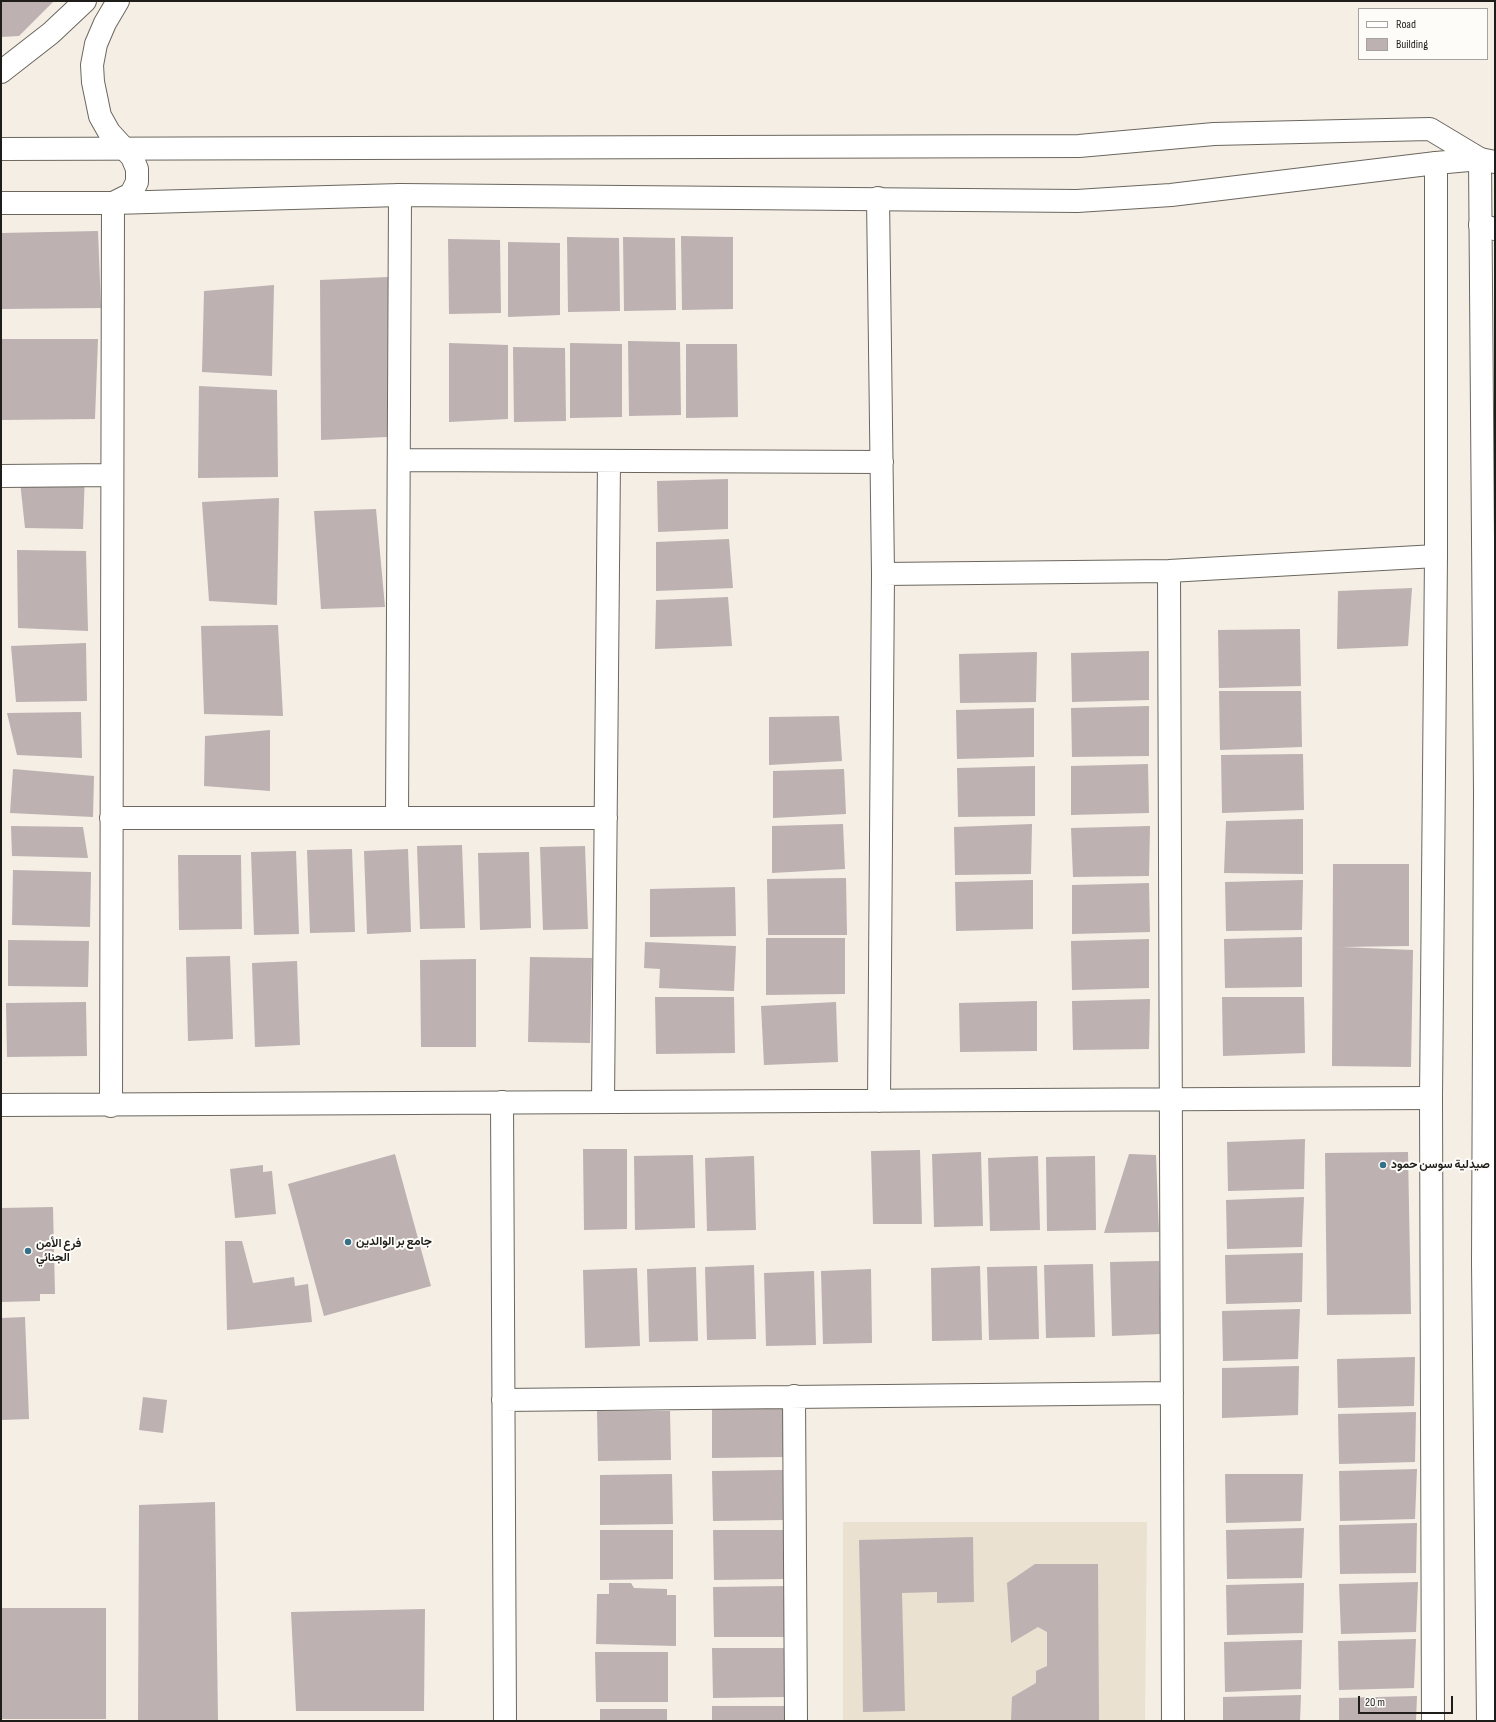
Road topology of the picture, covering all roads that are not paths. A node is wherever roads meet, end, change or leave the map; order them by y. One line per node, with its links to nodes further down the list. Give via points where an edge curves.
1 (85, 1): 3 (street, via 51,33)
2 (118, 1): 4 (street, via 96,44 92,82 100,116)
3 (1, 72)
4 (122, 148): 5 (street); 6 (street, via 1079,146 1214,134 1430,129); 11 (street, via 132,157 137,168 137,182 131,194)
5 (1, 149)
6 (1487, 160): 7 (street); 12 (street)
7 (1436, 163): 9 (street, via 1171,196 1077,201); 18 (street)
8 (400, 195): 9 (street); 11 (street); 13 (street)
9 (878, 198): 15 (street)
10 (1, 203): 11 (street)
11 (112, 204): 16 (street)
12 (1488, 227): 38 (street, via 1482,1262)
13 (399, 460): 14 (street); 21 (street)
14 (609, 461): 15 (street); 23 (street)
15 (882, 462): 20 (street)
16 (112, 475): 17 (street); 22 (street)
17 (1, 476)
18 (1436, 556): 19 (street); 24 (street)
19 (1169, 571): 20 (street); 25 (street)
20 (883, 574): 26 (street)
21 (397, 817): 22 (street); 23 (street)
22 (111, 818): 30 (street)
23 (606, 818): 28 (street)
24 (1431, 1098): 25 (street); 37 (street)
25 (1171, 1100): 26 (street); 31 (street)
26 (879, 1101): 28 (street)
27 (502, 1102): 28 (street); 30 (street); 33 (street)
28 (603, 1102)
29 (1, 1105): 30 (street)
30 (111, 1106)
31 (1172, 1394): 32 (street); 36 (street)
32 (794, 1396): 33 (street); 35 (street)
33 (503, 1400): 34 (street)
34 (505, 1721)
35 (796, 1721)
36 (1173, 1721)
37 (1433, 1721)
38 (1488, 1721)

